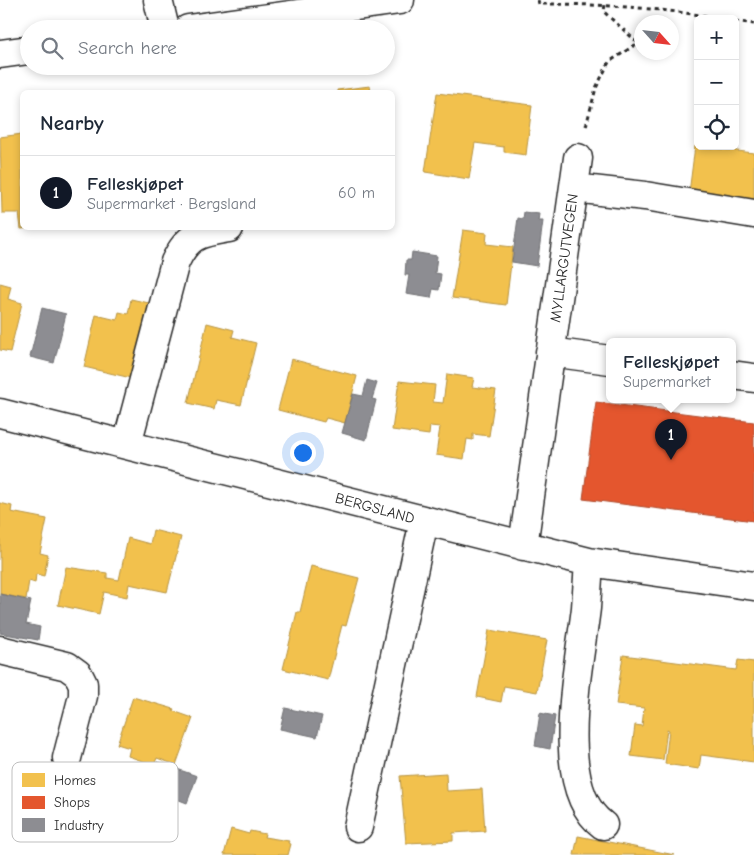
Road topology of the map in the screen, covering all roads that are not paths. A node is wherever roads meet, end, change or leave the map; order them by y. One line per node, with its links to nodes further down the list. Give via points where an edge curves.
1 (158, 0): 3 (street)
2 (400, 0): 4 (street)
3 (163, 20)
4 (254, 20)
5 (20, 51): 6 (street)
6 (0, 54)
7 (578, 158): 8 (street, MYLLARGUTVEGEN)
8 (574, 188): 9 (street); 11 (street, MYLLARGUTVEGEN)
9 (754, 214)
10 (218, 230): 16 (street, via 197,234 183,245 179,254)
11 (550, 352): 12 (street); 18 (street, MYLLARGUTVEGEN)
12 (606, 359)
13 (736, 376): 14 (street)
14 (754, 378)
15 (0, 412): 16 (street, BERGSLAND)
16 (128, 444): 17 (street, BERGSLAND)
17 (424, 521): 18 (street, BERGSLAND); 24 (street)
18 (523, 546): 19 (street, BERGSLAND)
19 (589, 562): 20 (street, BERGSLAND); 23 (street, via 586,609 573,691 573,735 582,794 588,810)
20 (754, 586)
21 (0, 650): 22 (street, via 68,666 78,674 83,696)
22 (67, 758)
23 (603, 824)
24 (358, 827)

